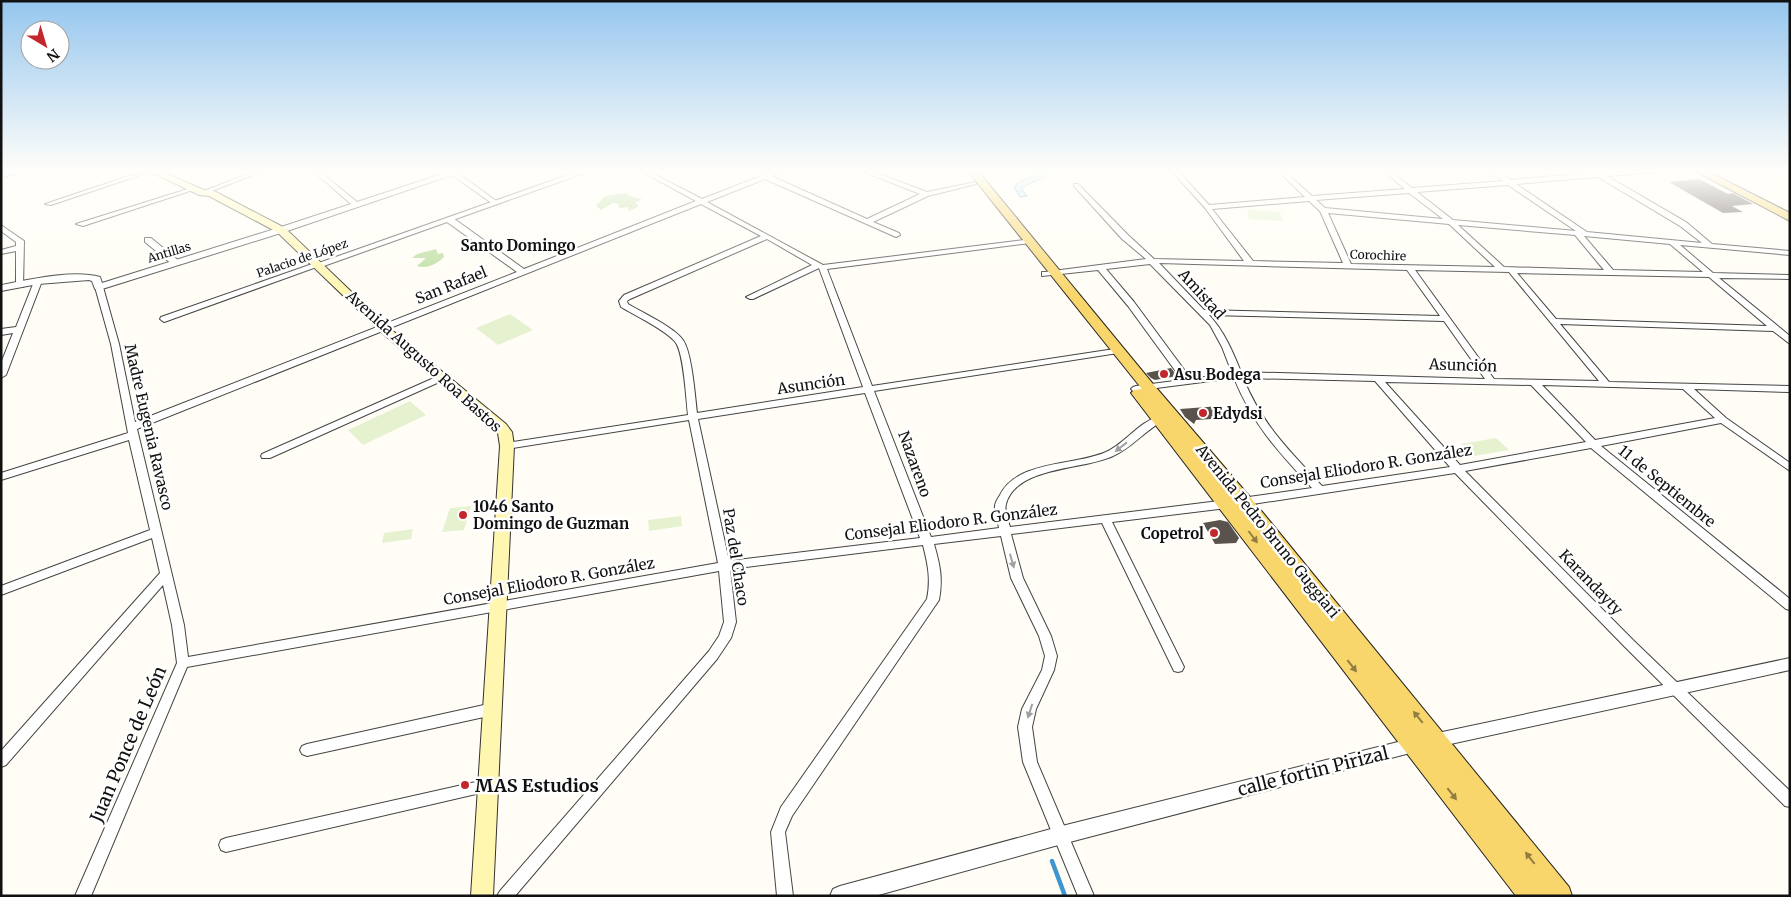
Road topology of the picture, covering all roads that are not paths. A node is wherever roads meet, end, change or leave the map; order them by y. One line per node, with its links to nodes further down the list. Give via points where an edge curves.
1 (126, 212): 22 (street)
2 (246, 212): 24 (main road, Avenida Augusto Roa Bastos)
3 (333, 212): 24 (street, Antillas)
4 (470, 212): 19 (street, Palacio de López)
5 (675, 212): 45 (street, San Rafael)
6 (722, 212): 27 (street)
7 (845, 212): 20 (street)
8 (888, 212): 20 (street)
9 (1002, 212): 29 (main road, Avenida Pedro Bruno Guggiari)
10 (1101, 212): 35 (street, Amistad)
11 (1211, 212): 37 (street)
12 (1324, 212): 40 (street)
13 (1343, 212): 21 (street)
14 (1439, 212): 21 (street)
15 (1551, 212): 25 (street)
16 (1664, 212): 31 (street)
17 (1778, 212): 18 (main road)
18 (1790, 218)
19 (450, 220): 38 (street, Palacio de López); 45 (street)
20 (867, 222): 26 (street)
21 (1451, 222): 25 (street); 43 (street)
22 (80, 224)
23 (1, 227): 32 (street, via 20,241)
24 (281, 230): 36 (street, Antillas); 38 (main road, Avenida Augusto Roa Bastos)
25 (1582, 234): 30 (street); 47 (street)
26 (896, 235)
27 (767, 236): 39 (street); 77 (street, Paz del Chaco, via 623,301 624,305 680,342)
28 (148, 240): 36 (street)
29 (1025, 241): 39 (street); 46 (main road, Avenida Pedro Bruno Guggiari)
30 (1673, 243): 31 (street); 48 (street)
31 (1712, 247): 34 (street)
32 (19, 248): 33 (street); 51 (street)
33 (1, 252)
34 (1790, 253)
35 (1152, 260): 37 (street, Corochire); 41 (street, Corochire); 55 (street, Amistad)
36 (176, 263): 52 (street, Antillas)
37 (1250, 263): 40 (street, Corochire)
38 (318, 265): 56 (street, Palacio de López); 59 (main road, Avenida Augusto Roa Bastos)
39 (820, 266): 54 (street); 75 (street, Nazareno)
40 (1348, 266): 42 (street, Corochire)
41 (1100, 267): 46 (street, Corochire); 69 (street)
42 (1410, 268): 43 (street, Corochire); 57 (street)
43 (1502, 270): 44 (street, Corochire)
44 (1512, 271): 47 (street, Corochire); 58 (street)
45 (523, 272): 59 (street, San Rafael)
46 (1050, 273): 64 (main road, Avenida Pedro Bruno Guggiari)
47 (1611, 273): 48 (street, Corochire)
48 (1710, 275): 49 (street, Corochire); 61 (street)
49 (1790, 276)
50 (38, 282): 51 (street); 52 (street, via 89,277 96,279); 60 (street)
51 (20, 284): 53 (street)
52 (99, 287): 80 (street, Madre Eugenia Ravasco)
53 (1, 288)
54 (750, 297)
55 (1201, 312): 57 (street); 66 (street, Amistad, via 1221,336)
56 (164, 319)
57 (1448, 319): 70 (street)
58 (1555, 321): 61 (street); 72 (street)
59 (384, 328): 67 (main road, Avenida Augusto Roa Bastos); 80 (street, San Rafael)
60 (20, 329): 62 (street); 65 (street)
61 (1776, 329): 63 (street)
62 (1, 332)
63 (1790, 342)
64 (1112, 351): 74 (main road, Avenida Pedro Bruno Guggiari); 75 (street, Asunción)
65 (1, 375)
66 (1236, 375): 68 (street, Asunción); 69 (street, Asunción); 87 (street, Amistad, via 1260,421)
67 (442, 376): 82 (main road, Avenida Augusto Roa Bastos, via 505,432); 83 (street)
68 (1376, 378): 70 (street, Asunción); 85 (street, Karandayty)
69 (1187, 380): 74 (street, Asunción)
70 (1491, 381): 71 (street, Asunción)
71 (1533, 382): 72 (street, Asunción); 81 (street, 11 de Septiembre)
72 (1607, 385): 73 (street, Asunción)
73 (1686, 387): 76 (street, Asunción); 79 (street)
74 (1142, 388): 78 (main road, Avenida Pedro Bruno Guggiari); 88 (main road, Avenida Pedro Bruno Guggiari)
75 (870, 390): 77 (street, Asunción); 92 (street, Nazareno)
76 (1790, 390)
77 (693, 416): 82 (street, Asunción); 93 (street, Paz del Chaco)
78 (1160, 419): 88 (main road, Avenida Pedro Bruno Guggiari); 90 (street, one-way to 90, via 1139,430 1108,455 1046,469 1022,479 1002,497 1000,506)
79 (1724, 420): 81 (street, Consejal Eliodoro R. González); 84 (street)
80 (133, 431): 86 (street, San Rafael); 91 (street, Madre Eugenia Ravasco)
81 (1593, 444): 85 (street, Consejal Eliodoro R. González); 96 (street, 11 de Septiembre)
82 (507, 446): 97 (main road, Avenida Augusto Roa Bastos)
83 (266, 456)
84 (1790, 468)
85 (1457, 469): 87 (street, Consejal Eliodoro R. González); 101 (street, Karandayty)
86 (1, 477)
87 (1319, 488): 88 (street, Consejal Eliodoro R. González)
88 (1236, 502): 89 (street, Consejal Eliodoro R. González); 103 (main road, Avenida Pedro Bruno Guggiari, one-way to 88); 104 (main road, Avenida Pedro Bruno Guggiari, one-way to 104)
89 (1105, 519): 90 (street, Consejal Eliodoro R. González); 100 (street)
90 (1005, 531): 92 (street, Consejal Eliodoro R. González); 109 (street, one-way to 109, via 1017,578 1046,636 1052,656 1025,728 1030,762)
91 (157, 532): 94 (street, Madre Eugenia Ravasco); 95 (street)
92 (927, 541): 93 (street, Consejal Eliodoro R. González); 114 (street, Nazareno, via 936,568 933,600 783,819 778,832)
93 (724, 566): 97 (street, Consejal Eliodoro R. González); 113 (street, Paz del Chaco, via 730,622 714,655)
94 (166, 574): 98 (street, Juan Ponce de León); 106 (street)
95 (1, 591)
96 (1790, 606)
97 (498, 607): 98 (street, Consejal Eliodoro R. González); 102 (main road, Avenida Augusto Roa Bastos)
98 (183, 663): 111 (street, Juan Ponce de León)
99 (1790, 664): 101 (street, calle fortin Pirizal)
100 (1178, 667)
101 (1672, 688): 103 (street, calle fortin Pirizal); 108 (street, Karandayty)
102 (493, 709): 105 (street); 107 (main road, Avenida Augusto Roa Bastos)
103 (1437, 740): 104 (street, calle fortin Pirizal); 118 (main road, Avenida Pedro Bruno Guggiari, one-way to 103)
104 (1414, 745): 109 (street, calle fortin Pirizal); 117 (main road, Avenida Pedro Bruno Guggiari, one-way to 117)
105 (307, 750)
106 (1, 761)
107 (488, 785): 110 (street); 112 (main road, Avenida Augusto Roa Bastos)
108 (1790, 801)
109 (1062, 835): 115 (street, calle fortin Pirizal); 116 (street)
110 (226, 845)
111 (83, 896)
112 (482, 896)
113 (505, 896)
114 (785, 896)
115 (840, 896)
116 (1086, 896)
117 (1532, 896)
118 (1560, 896)

